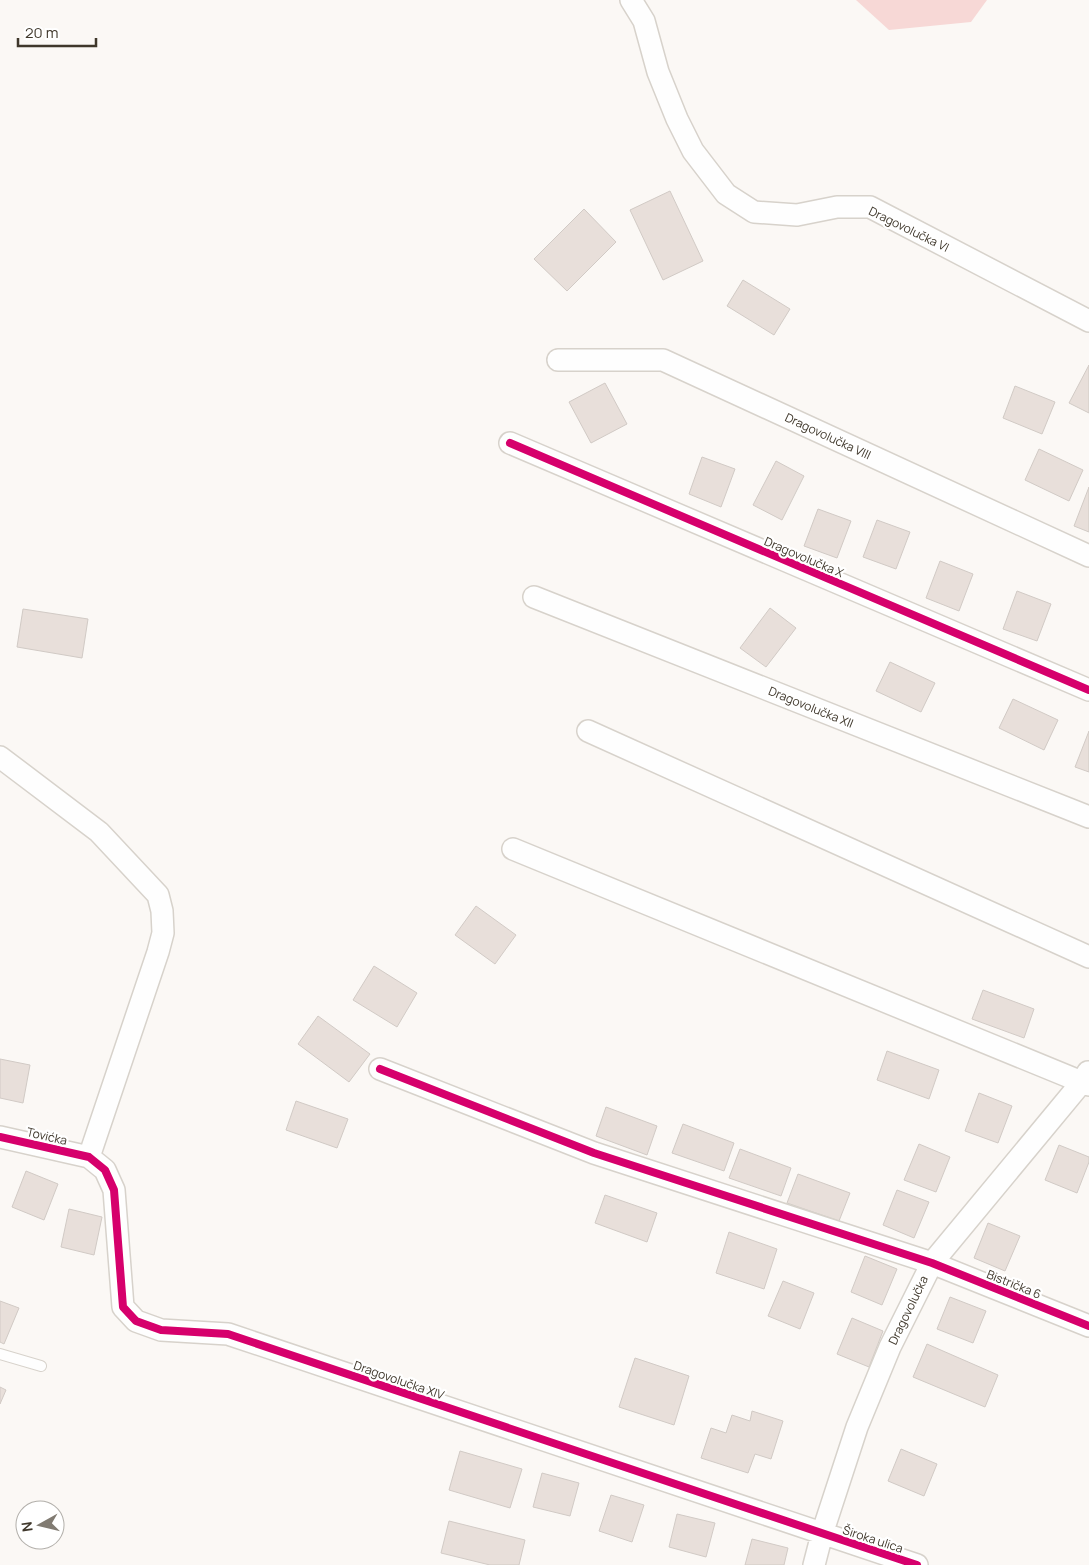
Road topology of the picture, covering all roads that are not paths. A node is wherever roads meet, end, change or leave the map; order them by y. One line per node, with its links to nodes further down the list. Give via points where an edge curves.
1 (631, 0): 2 (street, Dragovolučka VI, via 644,22 658,72 681,127 693,151 726,194 754,212 797,215 837,207 870,207)
2 (1089, 321)
3 (558, 360): 5 (street, Dragovolučka VIII, via 663,360)
4 (510, 443): 7 (street, Dragovolučka X)
5 (1089, 556)
6 (534, 597): 10 (street, Dragovolučka XII)
7 (1089, 690)
8 (588, 731): 12 (street)
9 (0, 757): 16 (street, via 99,832 158,896 162,911 163,933 158,952)
10 (1089, 817)
11 (513, 849): 14 (street)
12 (1089, 957)
13 (380, 1069): 17 (street, Bistrička 6, via 594,1153)
14 (1087, 1078): 17 (street, Dragovolučka)
15 (0, 1137): 16 (street, Tovićka)
16 (89, 1157): 21 (street, Dragovolučka XIV, via 105,1170 114,1190 123,1307 136,1321 161,1330 228,1334)
17 (932, 1263): 18 (street, Bistrička 6); 21 (street, Dragovolučka, via 890,1348 857,1427)
18 (1089, 1326)
19 (0, 1354): 20 (lane)
20 (41, 1366)
21 (822, 1534): 22 (street, Dragovolučka); 23 (street, Široka ulica)
22 (814, 1565)
23 (917, 1565)

